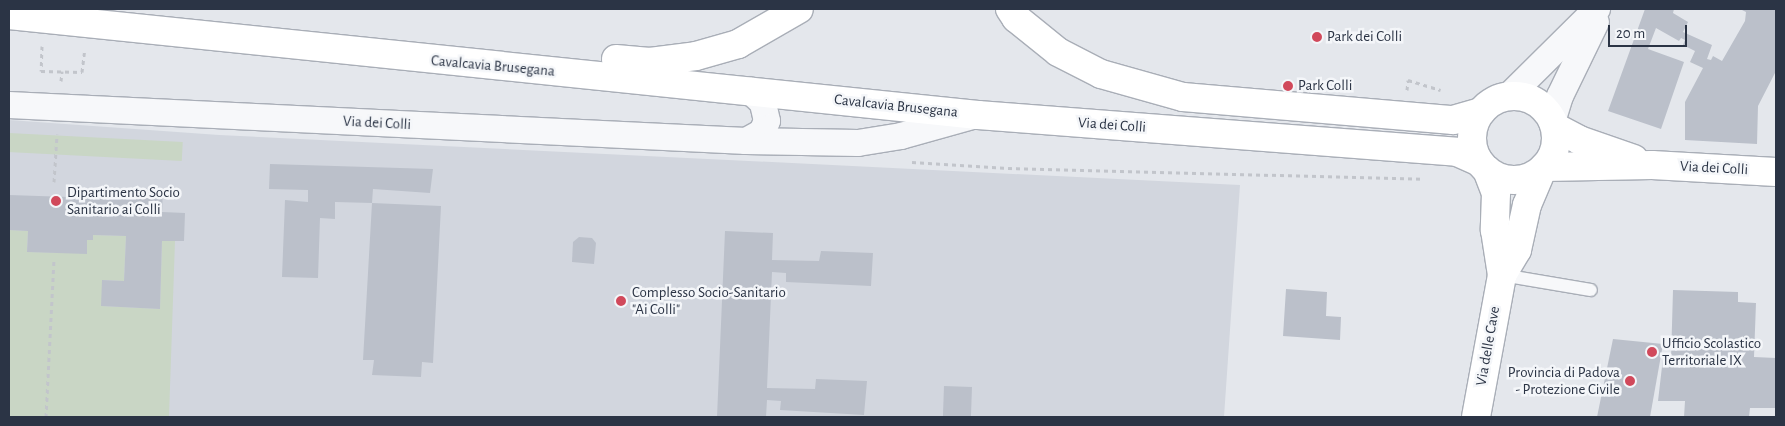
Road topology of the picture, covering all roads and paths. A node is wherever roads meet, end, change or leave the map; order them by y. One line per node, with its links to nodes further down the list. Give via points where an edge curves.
1 (799, 9): 8 (main road, via 738,44 696,56 650,62 544,52)
2 (1010, 9): 15 (main road, via 1016,18 1058,52 1101,74 1184,97 1453,120)
3 (1597, 9): 12 (street)
4 (1602, 9): 17 (street, via 1563,88)
5 (9, 15): 8 (main road, Cavalcavia Brusegana)
6 (43, 40): 7 (path, via 41,71 82,72)
7 (85, 45)
8 (384, 55): 10 (main road, Cavalcavia Brusegana)
9 (1408, 84): 11 (path, via 1408,80)
10 (750, 90): 16 (main road, Cavalcavia Brusegana); 18 (street, via 763,103 766,121 762,132)
11 (1446, 92)
12 (1509, 96): 15 (main road); 17 (main road, Via dei Colli, via 1526,98 1540,105)
13 (9, 105): 14 (street, Via dei Colli)
14 (58, 109): 18 (street, Via dei Colli); 25 (path)
15 (1481, 112): 21 (main road, via 1472,137)
16 (978, 115): 18 (street, Via dei Colli, via 900,136 858,143); 21 (main road, Via dei Colli, via 1457,152)
17 (1554, 124): 20 (main road, Via dei Colli, via 1605,151); 22 (main road, via 1554,151)
18 (746, 141)
19 (910, 162): 24 (path, via 1008,168 1399,180)
20 (1652, 165): 22 (main road, Via dei Colli); 23 (main road, Via dei Colli)
21 (1483, 166): 22 (main road, Via dei Colli, via 1504,179 1524,179); 27 (main road, Via delle Cave, via 1496,193 1495,230)
22 (1543, 169): 27 (main road, Via delle Cave, via 1527,205 1517,250)
23 (1776, 172)
24 (1426, 178)
25 (54, 182)
26 (54, 259): 29 (path)
27 (1502, 275): 28 (lane); 30 (main road, Via delle Cave)
28 (1591, 290)
29 (46, 417)
30 (1476, 417)

